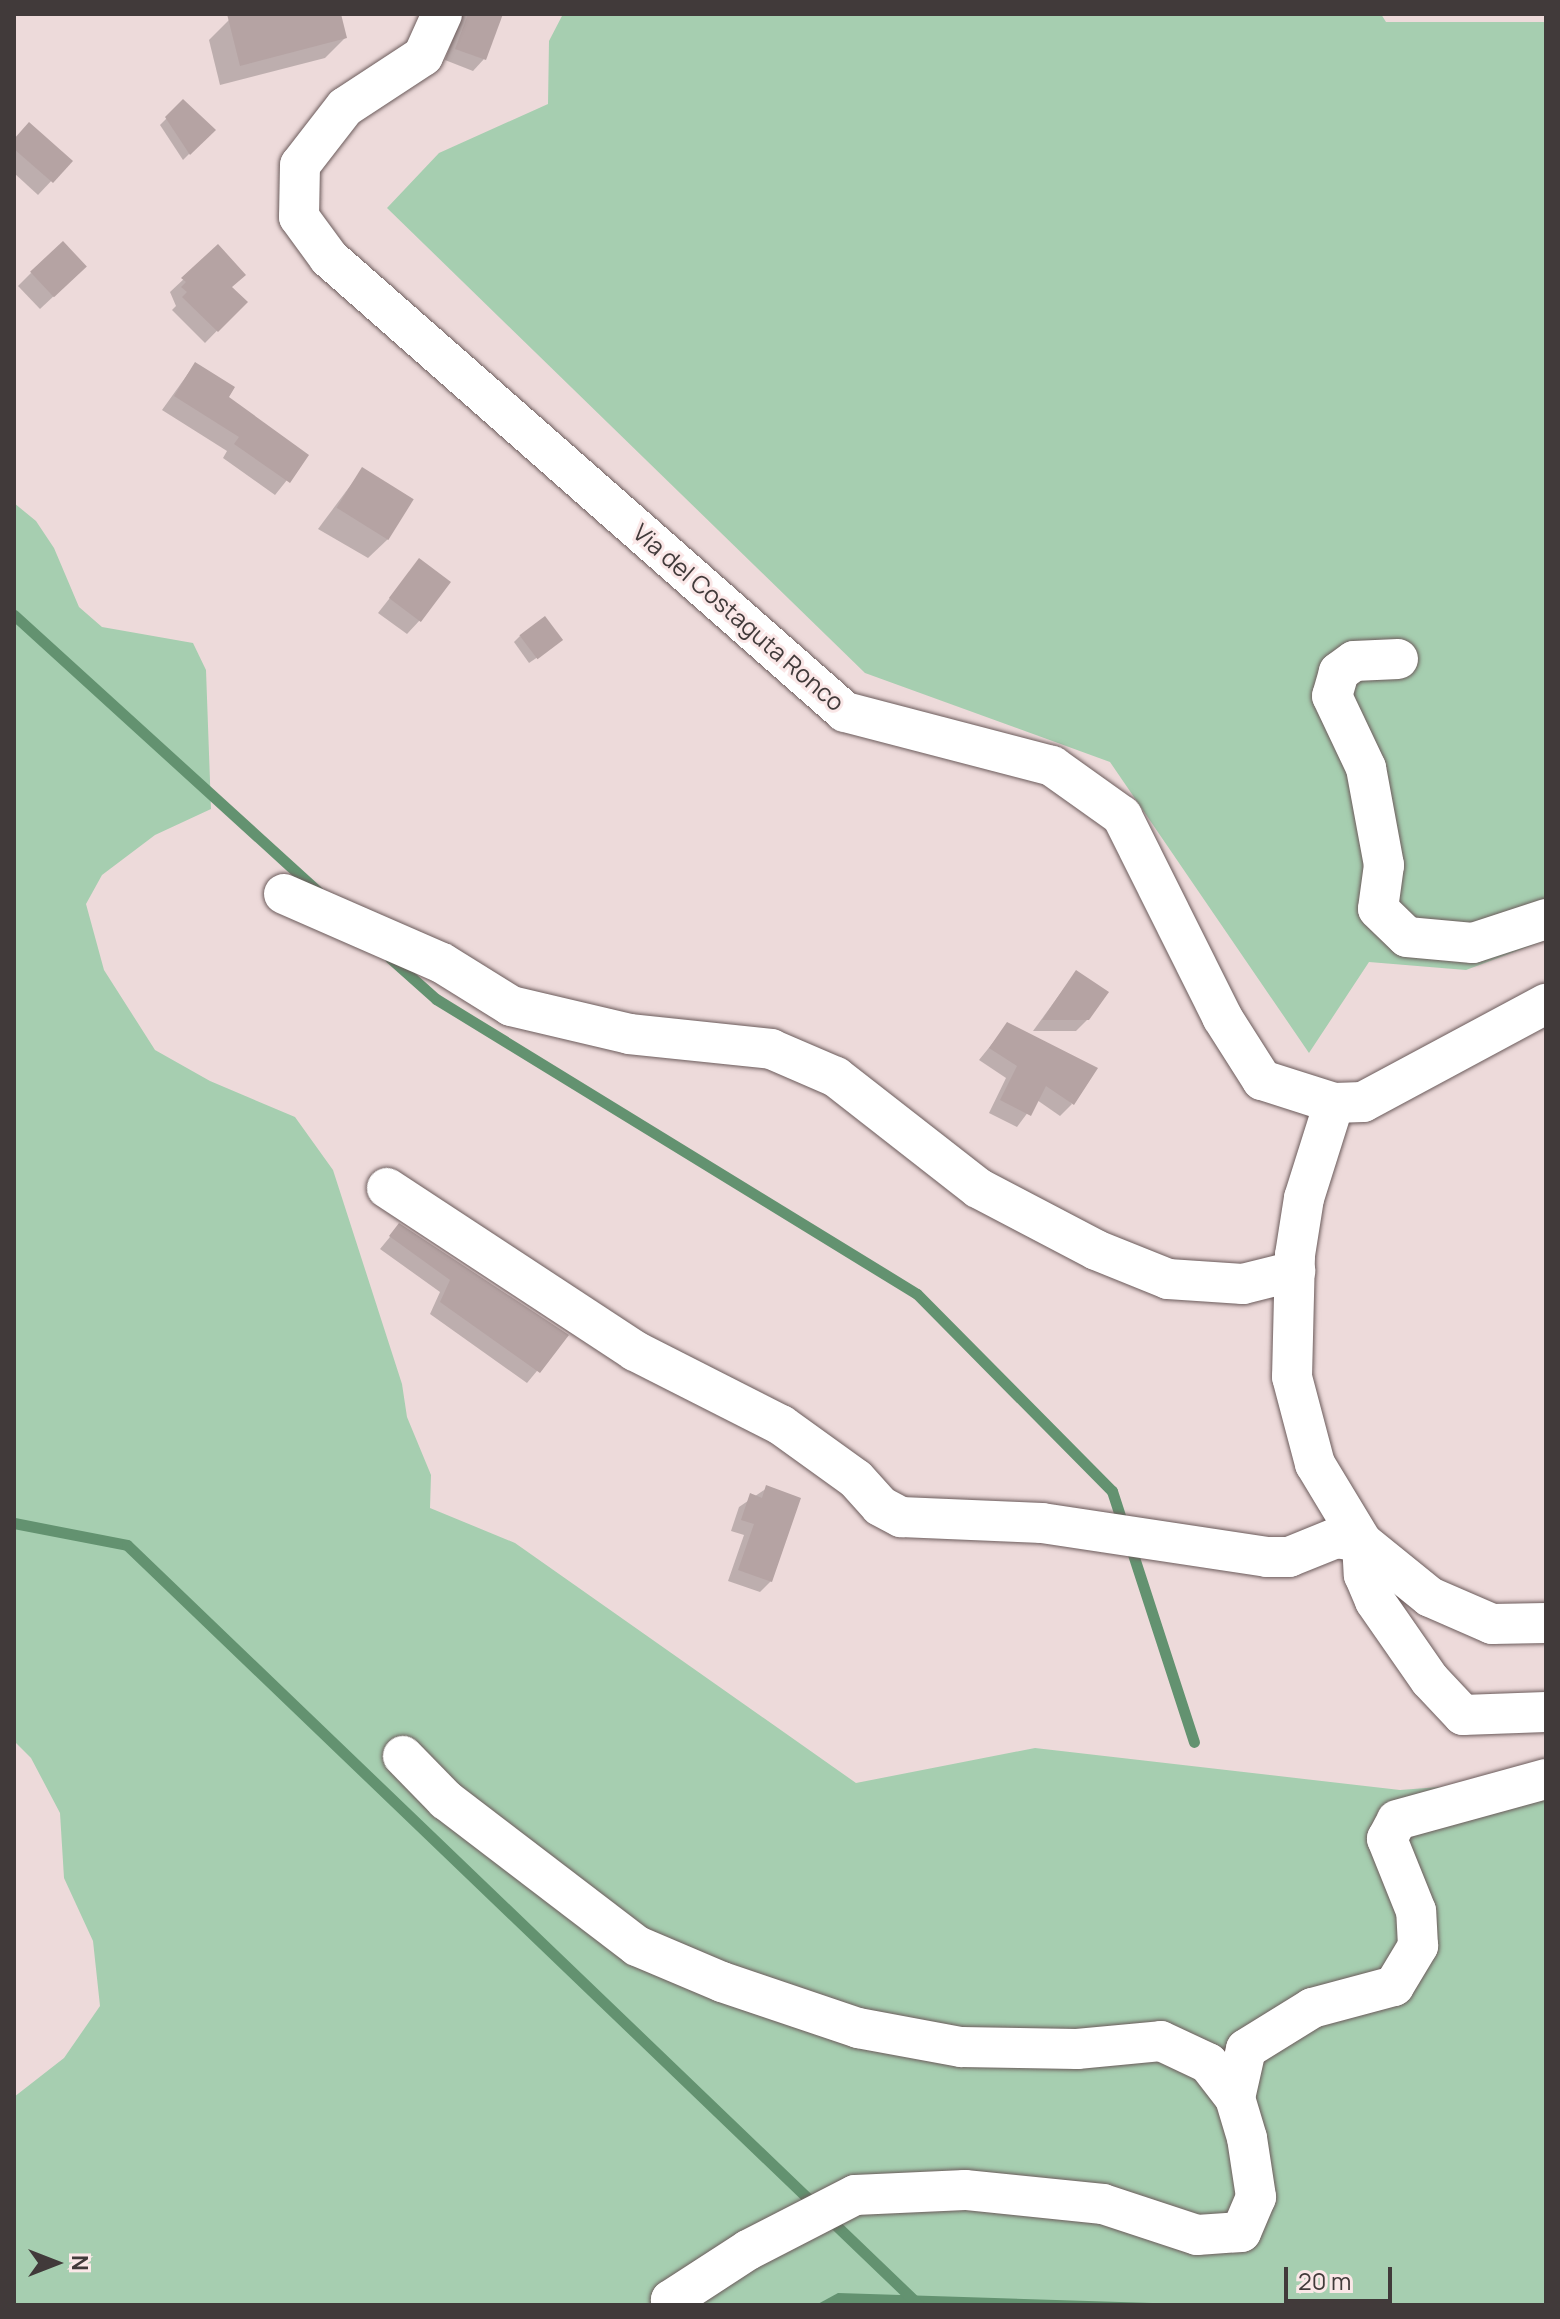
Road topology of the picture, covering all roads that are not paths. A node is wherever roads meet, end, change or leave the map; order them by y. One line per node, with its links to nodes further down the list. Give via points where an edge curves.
1 (442, 14): 6 (street, Via del Costaguta Ronco, via 423,56 345,107 300,165 299,217 329,258 845,712 1052,766 1122,816 1222,1017 1262,1080)
2 (1398, 659): 4 (street, via 1354,661 1339,672 1332,696 1366,768 1384,865 1378,909 1407,937 1473,943)
3 (284, 894): 8 (street, via 442,963 511,1006 629,1034 771,1049 836,1077 978,1188 1096,1250 1168,1279 1243,1284)
4 (1546, 919)
5 (1546, 1004): 6 (street, Via del Costaguta Ronco, via 1363,1102)
6 (1334, 1103): 8 (street, via 1304,1198)
7 (387, 1188): 9 (street, via 635,1351 781,1425 856,1479 880,1506 901,1517 1042,1523 1267,1557 1289,1557 1336,1538)
8 (1295, 1271): 9 (street, via 1292,1377 1300,1421 1315,1464)
9 (1362, 1542): 10 (street, via 1384,1565 1456,1612 1492,1624); 11 (street, via 1364,1575 1375,1601 1430,1680 1463,1715)
10 (1546, 1623)
11 (1546, 1712)
12 (403, 1756): 14 (street, via 446,1800 637,1946 722,1982 858,2028 961,2047 1077,2049 1161,2041 1208,2063)
13 (1546, 1779): 14 (street, via 1397,1820 1387,1839 1416,1911 1418,1946 1394,1986 1312,2008 1246,2049)
14 (1235, 2098): 15 (street, via 1256,2197 1241,2232 1197,2235 1103,2204 980,2191 855,2195 748,2250 671,2300)
15 (674, 2305)

